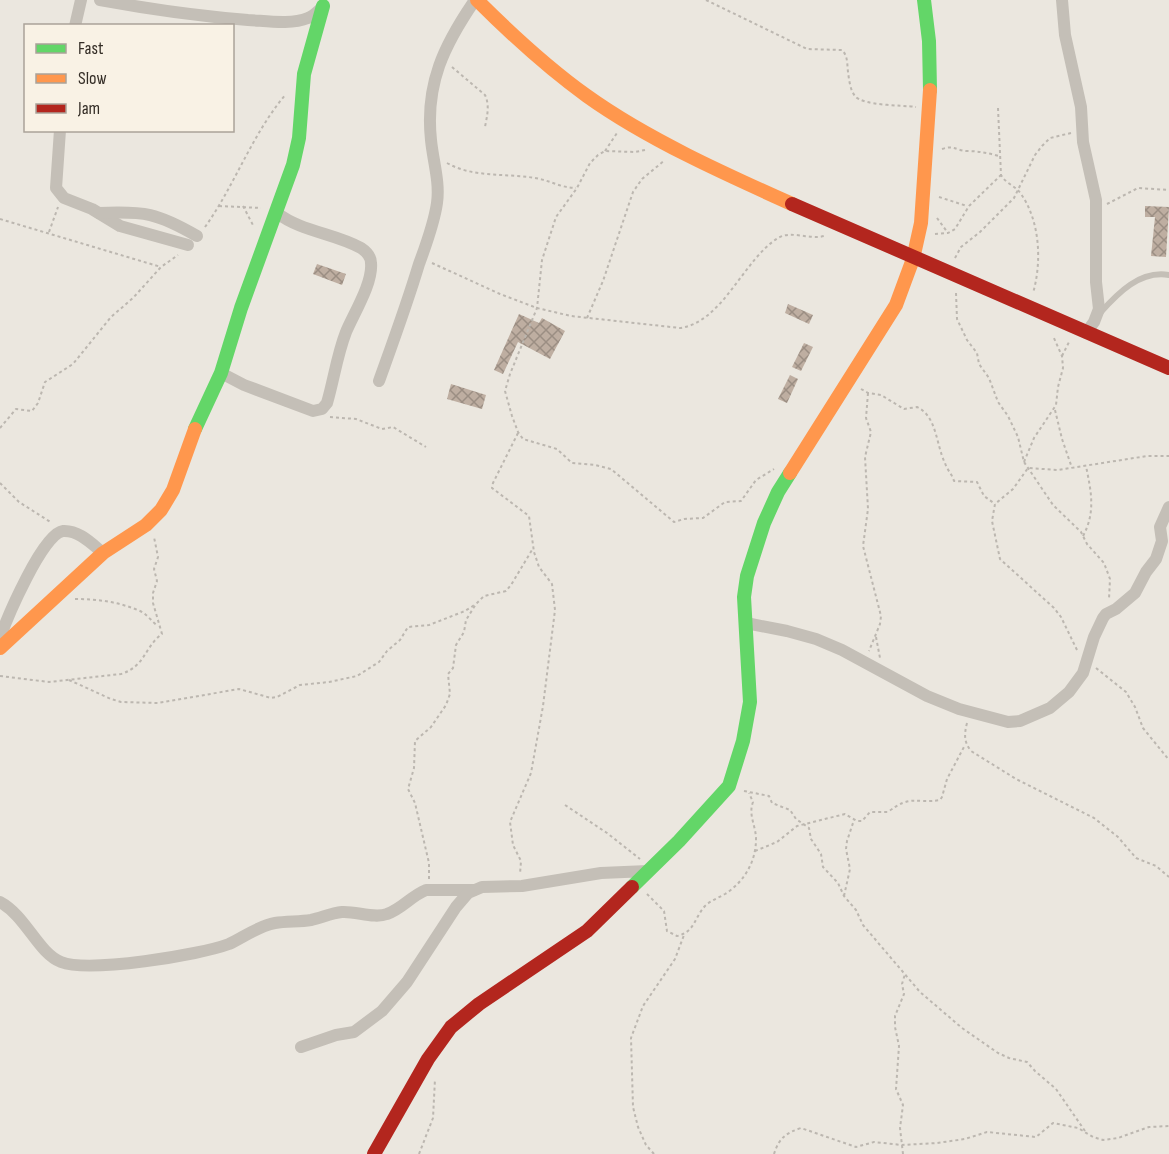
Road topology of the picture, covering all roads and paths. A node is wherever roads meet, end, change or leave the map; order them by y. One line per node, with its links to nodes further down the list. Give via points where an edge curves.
1 (81, 0): 8 (street)
2 (100, 0): 7 (street, via 270,21 308,18)
3 (476, 0): 9 (street); 13 (street, via 547,65)
4 (705, 0): 11 (path, via 807,49 842,50 858,98)
5 (924, 0): 11 (street, via 931,69)
6 (1062, 0): 16 (street)
7 (324, 3): 10 (street)
8 (75, 24)
9 (442, 56): 14 (path, via 485,96); 21 (street, via 430,101)
10 (304, 74): 29 (path, via 267,119); 34 (street, via 299,138)
11 (930, 108): 18 (street)
12 (998, 108): 22 (path)
13 (624, 120): 17 (street); 20 (path)
14 (485, 127)
15 (60, 132): 27 (street)
16 (1082, 132): 25 (path, via 1050,138 1035,155); 32 (street)
17 (661, 141): 19 (street); 20 (path, via 643,151)
18 (928, 145): 22 (path); 28 (street)
19 (675, 148): 36 (street); 48 (path, via 633,192)
20 (605, 151): 24 (path, via 590,163)
21 (432, 153): 24 (path, via 460,170 532,177); 42 (street, via 437,204)
22 (999, 156): 23 (path)
23 (1001, 175): 25 (path); 31 (path)
24 (577, 188): 46 (path, via 551,228 542,260)
25 (1018, 190): 44 (path, via 989,224 961,247)
26 (1169, 190): 32 (path, via 1138,188)
27 (58, 193): 33 (street); 37 (path, via 57,214)
28 (924, 194): 31 (path); 38 (street)
29 (219, 206): 30 (path); 40 (path)
30 (243, 206): 34 (path); 39 (path)
31 (969, 206): 38 (path, via 955,229 941,234)
32 (1096, 209): 47 (street)
33 (99, 213): 40 (street, via 120,226); 40 (street, via 148,213 164,218)
34 (277, 213): 39 (street); 56 (street, via 293,224 364,250 372,262 340,352 327,403)
35 (0, 219): 37 (path)
36 (841, 226): 41 (street); 48 (path, via 820,237 778,238 750,263 718,304 687,327)
37 (49, 232): 43 (path)
38 (920, 232): 41 (street)
39 (266, 240): 51 (street)
40 (193, 241): 43 (path)
41 (914, 256): 44 (street); 52 (street, via 896,305)
42 (422, 258): 46 (path); 53 (street)
43 (161, 267): 57 (path, via 111,316 73,364 45,382 33,411 16,409)
44 (951, 273): 49 (street); 63 (path, via 957,320 1008,416)
45 (1169, 275): 47 (lane, via 1160,273 1136,280)
46 (537, 308): 48 (path); 58 (path, via 506,391)
47 (1097, 315): 49 (street)
48 (586, 318)
49 (1086, 333): 50 (street)
50 (1169, 368)
51 (222, 373): 56 (street); 68 (street, via 192,435 173,490)
52 (849, 380): 54 (path); 61 (street)
53 (379, 381)
54 (868, 393): 66 (path, via 880,395 904,409 917,406 925,412 954,481 977,482 984,496); 78 (path, via 866,418 871,432 865,457 868,509 863,546 881,616)
55 (1055, 409): 64 (path)
56 (313, 411): 59 (path, via 328,417 356,419 382,429 393,428)
57 (0, 428)
58 (518, 432): 61 (path, via 524,439 557,449 572,463 611,470 674,522 707,517 725,502 741,501 761,476); 71 (path, via 492,488 529,516)
59 (426, 447)
60 (1169, 456): 62 (path)
61 (795, 464): 76 (street, via 753,552 744,597)
62 (1086, 466): 64 (path); 70 (path, via 1092,507)
63 (1028, 468): 64 (path); 66 (path); 70 (path, via 1053,505)
64 (1072, 468)
65 (0, 483): 69 (path)
66 (995, 504): 81 (path, via 992,521 1000,559 1054,608 1078,652)
67 (1169, 507): 75 (street, via 1160,527 1162,541 1156,559 1135,593)
68 (146, 525): 72 (street); 77 (path, via 154,537 158,556 153,597)
69 (60, 531): 72 (street, via 81,536); 79 (street, via 49,541 22,586)
70 (1083, 536): 75 (path, via 1109,572)
71 (533, 549): 74 (path, via 506,591 484,596); 98 (path, via 539,567 552,584 555,610 531,773 510,822 510,836 522,868)
72 (103, 553): 73 (street)
73 (55, 599): 77 (path, via 113,602 143,612); 80 (street)
74 (476, 604): 85 (path, via 429,625 408,627 379,662 357,676 300,685 278,697 239,689 158,703 121,702); 99 (path, via 456,645 454,665 448,676 449,698 436,721 415,741 414,768 408,785 429,863 429,878)
75 (1106, 614): 81 (street, via 1094,637)
76 (746, 623): 82 (street, via 816,639); 89 (street, via 750,702)
77 (159, 627): 85 (path, via 162,634 130,671)
78 (876, 636): 82 (path); 83 (path)
79 (0, 638)
80 (0, 648)
81 (1088, 662): 86 (street, via 1069,692 1050,708 1020,721 1008,722); 88 (path, via 1126,692 1143,728)
82 (865, 663): 83 (street)
83 (883, 673): 86 (street)
84 (0, 675): 85 (path, via 49,682)
85 (69, 680)
86 (970, 712): 87 (path)
87 (966, 744): 92 (path, via 940,800 907,800 888,812 872,811 862,821); 96 (path, via 1016,779 1094,818 1136,858 1156,866)
88 (1169, 760)
89 (729, 786): 90 (path); 95 (street)
90 (748, 793): 93 (path, via 769,796 772,803 790,810); 94 (path, via 753,802 750,810)
91 (565, 805): 95 (path)
92 (854, 819): 93 (path, via 845,814); 101 (path, via 847,841 849,869)
93 (807, 825): 94 (path, via 797,826 777,842); 101 (path, via 819,848 823,867 838,883)
94 (755, 851): 103 (path, via 741,879 707,904 691,930)
95 (650, 868): 97 (street); 98 (street)
96 (1169, 877)
97 (635, 885): 103 (path, via 664,911 667,931 677,936); 110 (street, via 587,930 451,1027 428,1059)
98 (511, 886): 100 (street, via 482,886)
99 (435, 889): 100 (street); 102 (street, via 418,893 386,915 339,912 272,924 208,950 113,964 61,962 43,948 15,911)
100 (474, 890): 105 (street, via 462,898 407,982 382,1011 354,1032)
101 (843, 896): 104 (path, via 856,910 862,925)
102 (0, 902)
103 (684, 934): 112 (path, via 675,958 643,1006 631,1038 635,1114 646,1145)
104 (905, 974): 108 (path, via 920,993 962,1028 1004,1056 1027,1062 1056,1089); 109 (path, via 904,994 894,1027 899,1046 896,1089 903,1105)
105 (301, 1047)
106 (436, 1078): 111 (path, via 433,1118)
107 (1169, 1126): 108 (path, via 1149,1127 1110,1140 1097,1139)
108 (1085, 1131): 109 (path, via 1053,1123 1036,1137 987,1132 965,1139)
109 (902, 1145): 113 (path, via 874,1142 856,1147 801,1128 784,1136); 114 (path)
110 (374, 1154)
111 (419, 1154)
112 (654, 1154)
113 (774, 1154)
114 (903, 1154)

